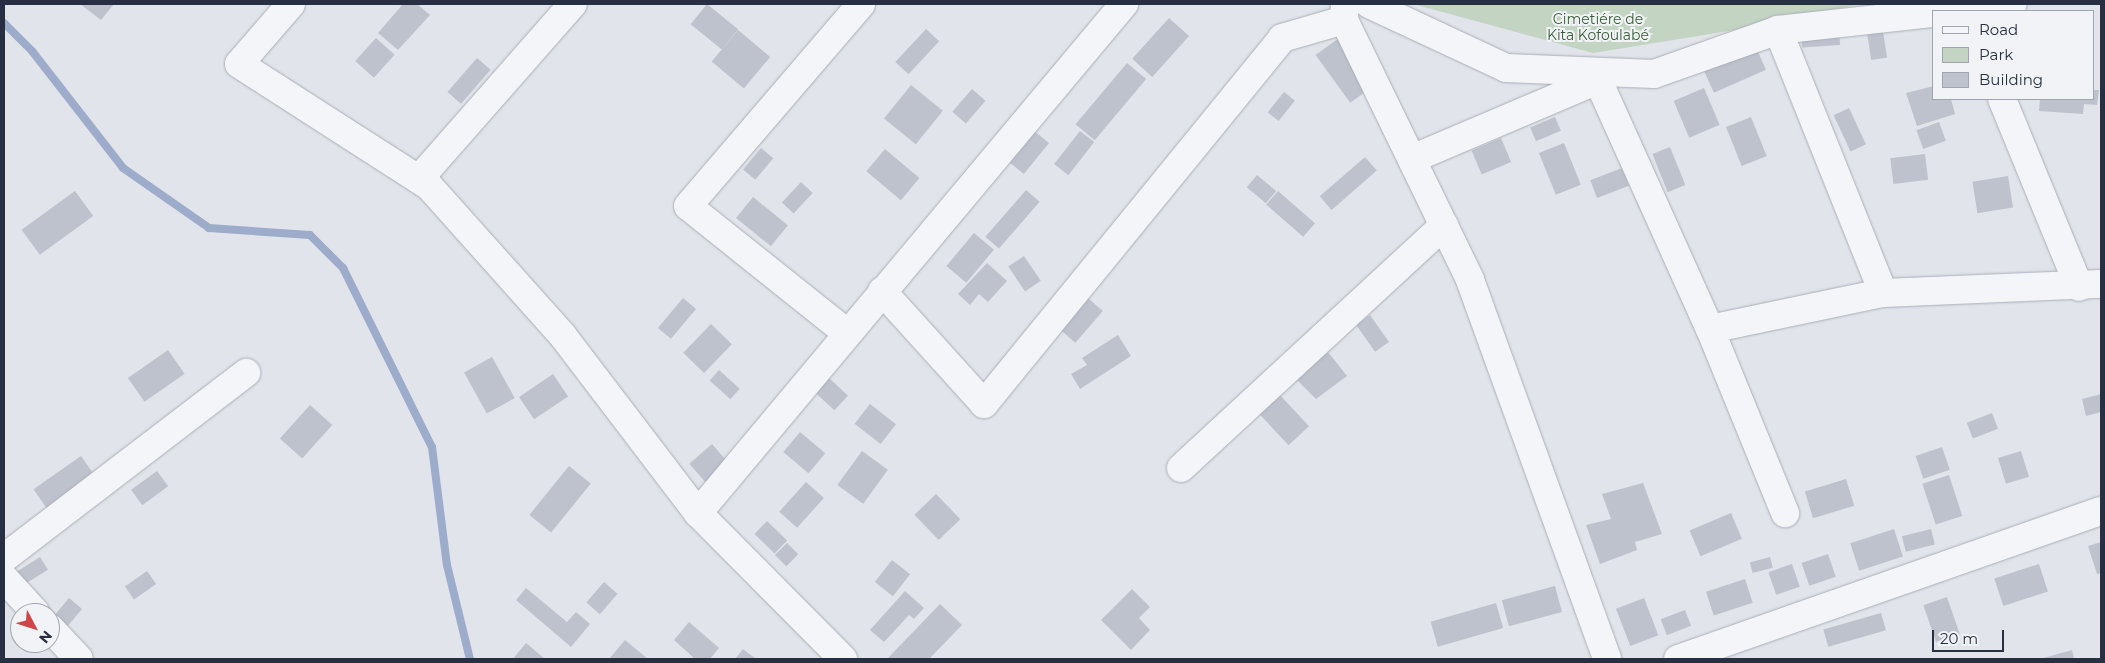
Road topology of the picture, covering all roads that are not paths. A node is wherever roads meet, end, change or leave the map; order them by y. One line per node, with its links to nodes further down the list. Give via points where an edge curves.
1 (291, 4): 15 (street, via 239,64)
2 (572, 4): 15 (street)
3 (861, 4): 21 (street, via 688,206)
4 (1124, 4): 18 (street)
5 (1368, 4): 9 (street); 11 (street, via 1506,68)
6 (2012, 4): 7 (street)
7 (1965, 9)
8 (1932, 13): 10 (street)
9 (1347, 20): 14 (street); 18 (street, via 1282,38 984,404)
10 (1778, 30): 11 (street); 19 (street)
11 (1654, 74): 12 (street)
12 (1598, 78): 14 (street); 20 (street)
13 (2002, 100): 17 (street)
14 (1412, 159): 16 (street)
15 (419, 179): 25 (street, via 429,186 563,336)
16 (1444, 225): 23 (street); 33 (street, via 1470,280)
17 (2090, 285): 19 (street)
18 (882, 291): 21 (street)
19 (1883, 293): 20 (street)
20 (1710, 329): 26 (street)
21 (847, 333): 25 (street)
22 (246, 373): 27 (street)
23 (1181, 468)
24 (2101, 511): 34 (street)
25 (698, 513): 32 (street)
26 (1785, 513)
27 (4, 558)
28 (4, 578): 29 (street)
29 (27, 603)
30 (60, 639): 31 (street)
31 (79, 659)
32 (843, 659)
33 (1607, 659)
34 (1678, 659)

